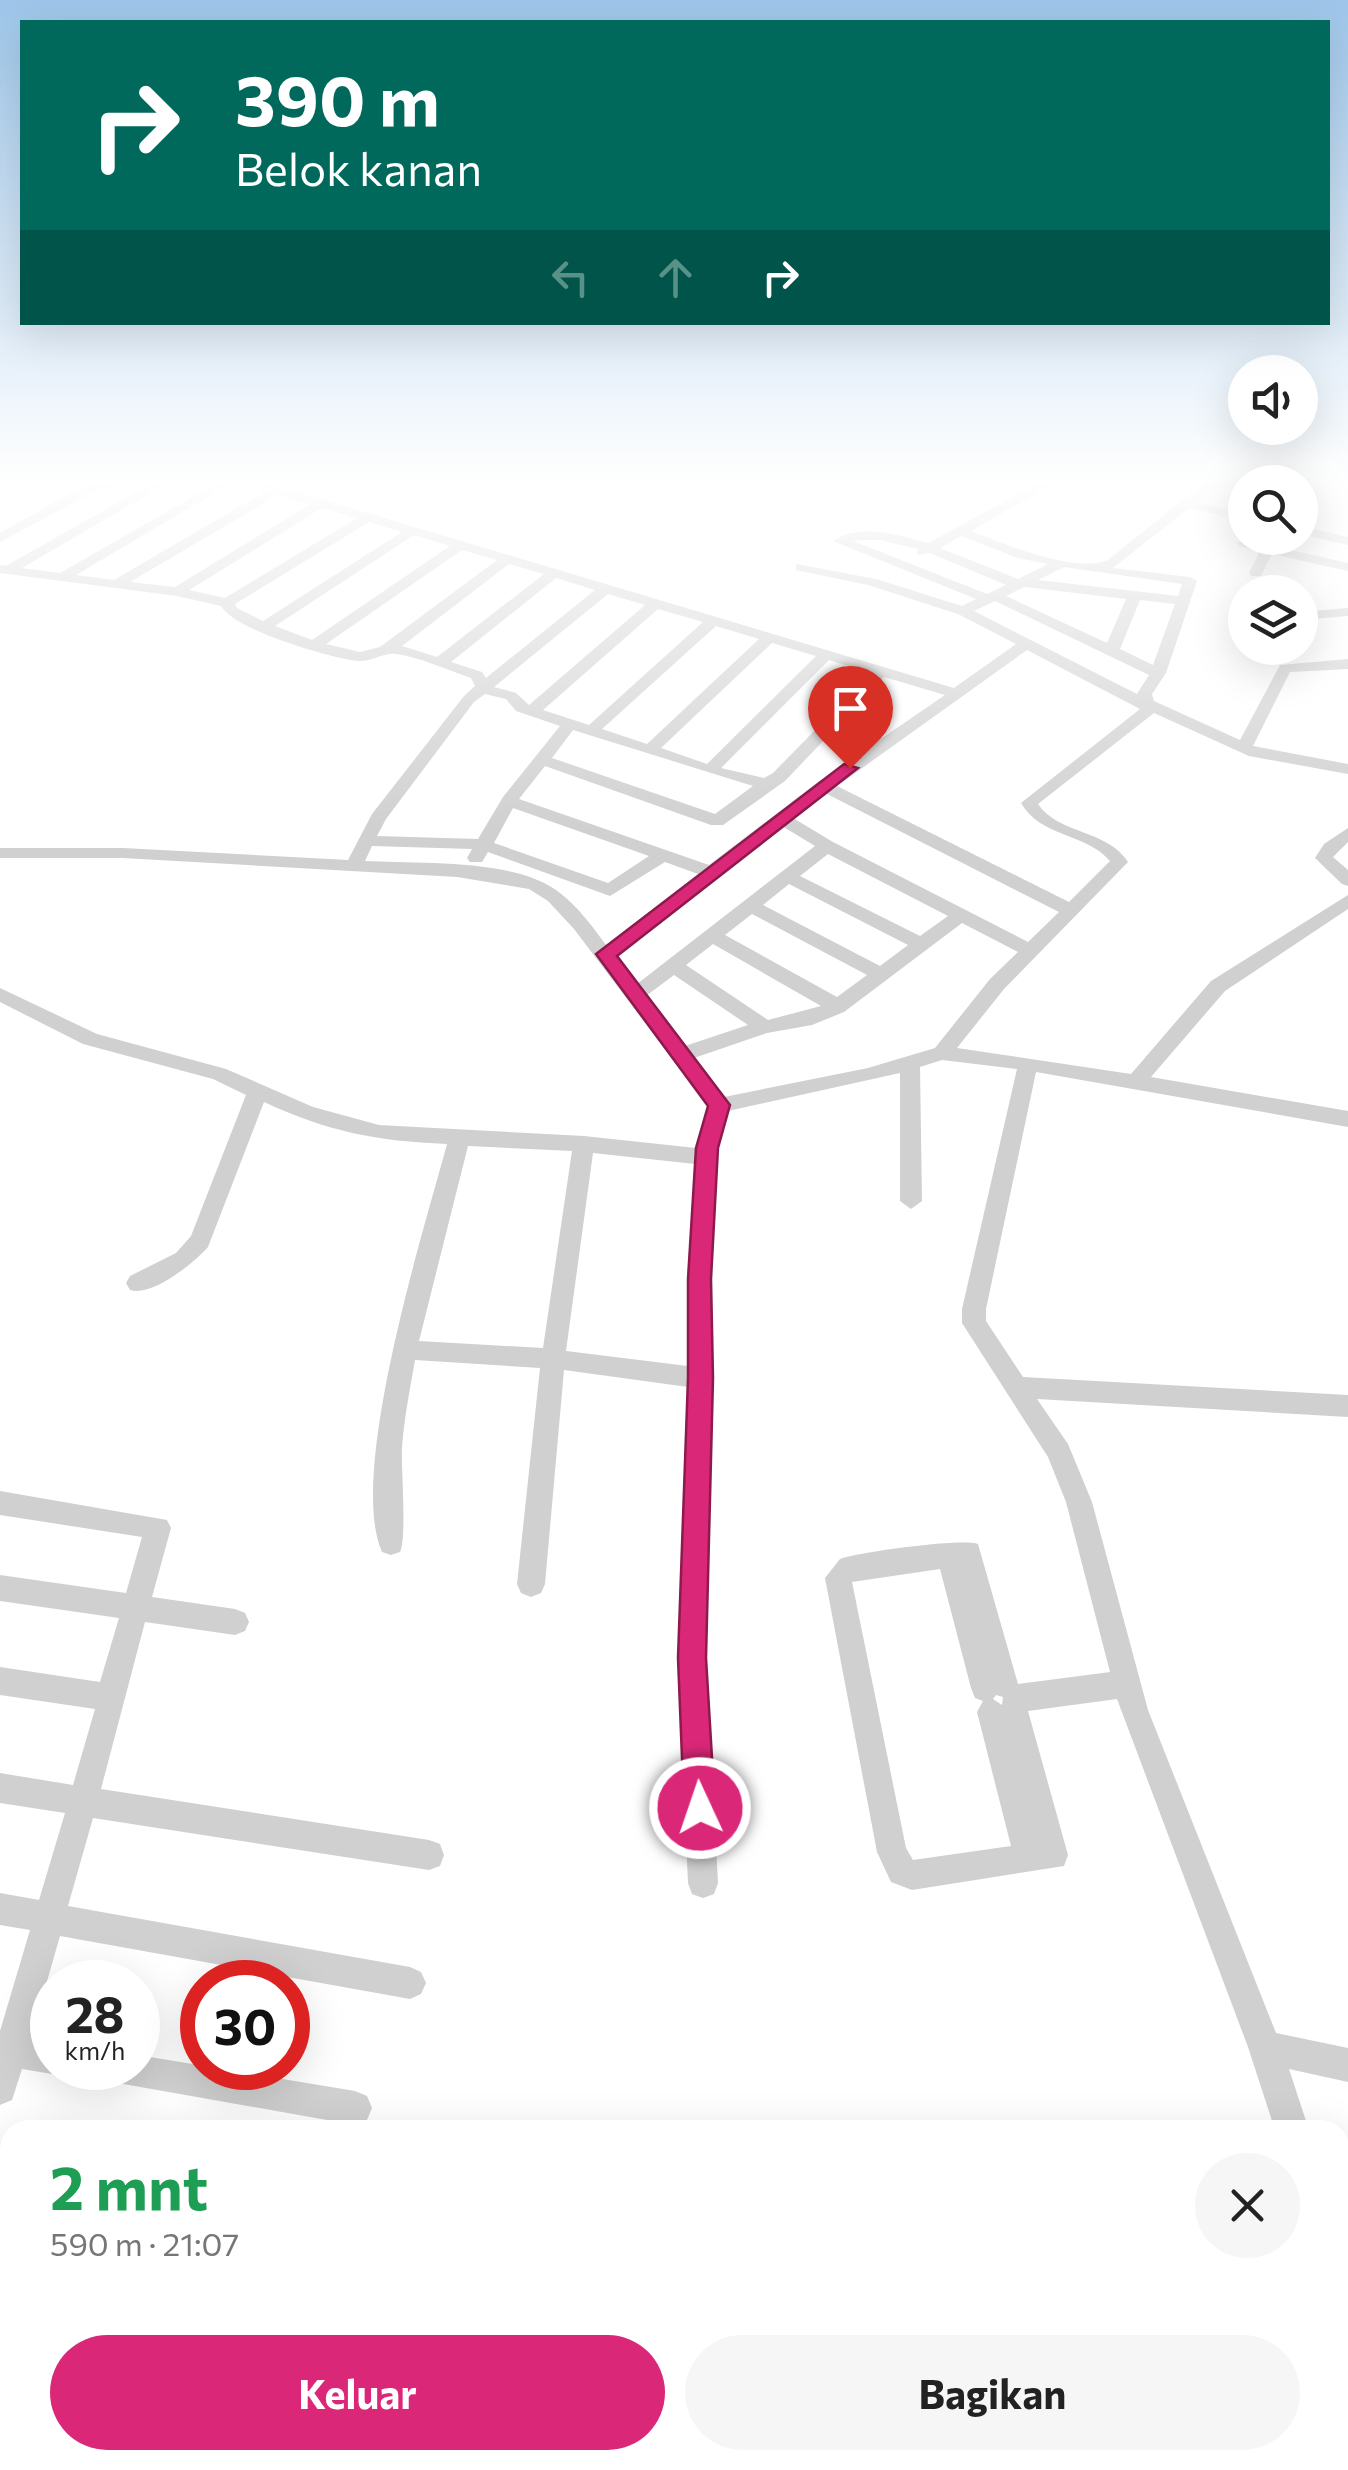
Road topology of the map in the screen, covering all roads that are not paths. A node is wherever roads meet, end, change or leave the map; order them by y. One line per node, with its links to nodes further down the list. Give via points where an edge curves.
1 (210, 599): 18 (street)
2 (233, 599): 18 (street)
3 (306, 599): 26 (street)
4 (381, 599): 28 (street)
5 (452, 599): 30 (street)
6 (520, 599): 33 (street)
7 (592, 599): 37 (street)
8 (644, 599): 19 (street)
9 (926, 599): 22 (street)
10 (983, 599): 22 (street)
11 (1000, 599): 20 (street)
12 (1027, 599): 20 (street)
13 (1065, 599): 21 (street)
14 (1118, 599): 21 (street)
15 (1133, 599): 31 (street)
16 (1170, 599): 17 (street)
17 (1184, 601): 36 (street)
18 (227, 603): 26 (street, via 231,612)
19 (656, 603): 25 (street); 40 (street)
20 (1020, 605): 21 (street)
21 (1079, 609): 31 (street)
22 (962, 611): 29 (street)
23 (1348, 612): 24 (street)
24 (1318, 614)
25 (714, 620): 27 (street); 42 (street)
26 (264, 627): 28 (street)
27 (771, 636): 32 (street); 44 (street)
28 (315, 644): 30 (street, via 362,657)
29 (1026, 644): 38 (street); 39 (street)
30 (389, 647): 33 (street)
31 (1112, 650): 36 (street)
32 (828, 653): 35 (street); 46 (street)
33 (440, 662): 37 (street, via 476,674)
34 (1348, 664): 43 (street, via 1285,668)
35 (883, 670): 38 (street); 48 (street)
36 (1158, 674): 39 (street, via 1144,694)
37 (483, 686): 40 (street); 53 (street)
38 (955, 693): 49 (street)
39 (1149, 706): 43 (street); 65 (street, via 1029,803 1036,815 1117,854 1116,867)
40 (532, 711): 41 (street)
41 (571, 722): 42 (street); 45 (street)
42 (592, 730): 44 (street)
43 (1244, 749): 47 (street)
44 (650, 750): 46 (street)
45 (544, 760): 48 (street, via 717,821); 50 (street)
46 (710, 770): 48 (street)
47 (1348, 770)
48 (766, 784)
49 (824, 786): 51 (street); 65 (street)
50 (509, 801): 54 (street); 57 (street)
51 (782, 818): 55 (street); 59 (street)
52 (1348, 833): 62 (street, via 1324,858)
53 (364, 841): 54 (street); 58 (street)
54 (481, 844): 57 (street, via 603,890 616,889); 60 (street)
55 (827, 846): 61 (street); 66 (street)
56 (0, 853): 58 (street)
57 (663, 856): 59 (street)
58 (353, 866): 60 (street)
59 (711, 872): 70 (street)
60 (470, 874): 70 (street, via 535,885)
61 (787, 876): 64 (street); 68 (street)
62 (1348, 880)
63 (1348, 902): 81 (street, via 1218,986)
64 (748, 905): 67 (street); 72 (street)
65 (1072, 911): 69 (street)
66 (961, 915): 68 (street); 69 (street)
67 (712, 935): 71 (street); 75 (street)
68 (920, 944): 72 (street)
69 (1030, 950): 77 (street)
70 (606, 954): 74 (street)
71 (673, 965): 74 (street); 76 (street)
72 (880, 974): 75 (street)
73 (0, 994): 82 (street, via 90,1039)
74 (634, 996): 78 (street)
75 (835, 1005): 76 (street, via 805,1020)
76 (765, 1026): 78 (street)
77 (942, 1053): 79 (street); 80 (street)
78 (683, 1054): 83 (street)
79 (910, 1062): 83 (street); 88 (street)
80 (1028, 1063): 81 (street); 93 (street, via 974,1308 979,1334)
81 (1137, 1080): 84 (street)
82 (259, 1090): 85 (street, via 341,1124); 89 (street, via 200,1241 184,1259)
83 (719, 1105): 87 (street)
84 (1348, 1119)
85 (459, 1140): 86 (street); 90 (street)
86 (584, 1144): 87 (street); 91 (street)
87 (706, 1157): 92 (street)
88 (912, 1201)
89 (138, 1283)
90 (407, 1350): 91 (street); 96 (street, via 384,1501)
91 (553, 1359): 92 (street); 97 (street)
92 (700, 1378): 108 (street, via 692,1658)
93 (1015, 1387): 94 (street); 102 (street, via 1059,1452 1079,1502)
94 (1348, 1406)
95 (0, 1503): 99 (street, via 158,1528)
96 (391, 1543)
97 (531, 1584)
98 (0, 1588): 99 (street)
99 (138, 1608): 100 (street); 104 (street)
100 (234, 1622)
101 (0, 1680): 104 (street)
102 (1127, 1684): 103 (street); 112 (street)
103 (1002, 1699): 103 (street, via 950,1555 849,1568 838,1578 892,1852 896,1865 912,1875 1052,1855)
104 (109, 1700): 106 (street)
105 (0, 1788): 106 (street)
106 (84, 1802): 107 (street); 110 (street)
107 (429, 1855)
108 (703, 1883)
109 (0, 1908): 110 (street)
110 (50, 1917): 111 (street); 113 (street)
111 (410, 1983)
112 (1265, 2047): 114 (street); 118 (street)
113 (6, 2049): 116 (street)
114 (1348, 2065)
115 (160, 2076): 117 (street)
116 (0, 2088)
117 (355, 2108)
118 (1289, 2120)

